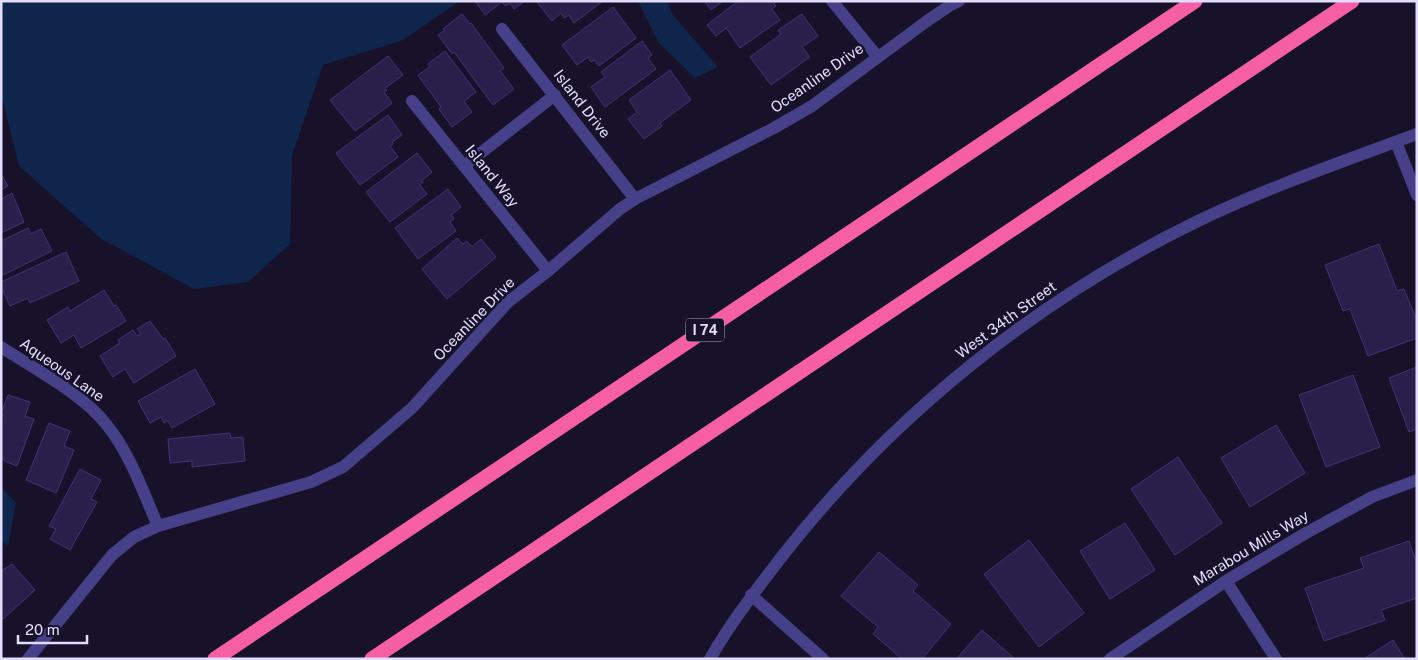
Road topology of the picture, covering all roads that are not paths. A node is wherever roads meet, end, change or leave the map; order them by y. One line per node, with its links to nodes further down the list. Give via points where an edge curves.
1 (832, 1): 6 (street)
2 (959, 1): 6 (street, Oceanline Drive)
3 (1195, 1): 21 (highway, I 74)
4 (1352, 1): 22 (highway)
5 (502, 29): 7 (street, Island Drive)
6 (877, 56): 13 (street, Oceanline Drive, via 812,106)
7 (555, 95): 11 (street); 13 (street, Island Drive)
8 (412, 101): 11 (street, Island Way)
9 (1417, 134): 10 (street, West 34th Street)
10 (1396, 142): 12 (street); 19 (street, West 34th Street, via 1198,221 1099,276 1014,332 969,366 868,458 807,524)
11 (464, 166): 14 (street, Island Way)
12 (1417, 195)
13 (636, 199): 14 (street, Oceanline Drive, via 620,209)
14 (548, 272): 17 (street, Oceanline Drive, via 508,302 412,408 343,467 311,482)
15 (1, 347): 17 (street, Aqueous Lane, via 78,398 105,422 122,447)
16 (1417, 480): 18 (street, Marabou Mills Way, via 1364,502 1306,532)
17 (158, 526): 20 (street, Oceanline Drive, via 134,537 112,555)
18 (1226, 581): 25 (street, Marabou Mills Way); 26 (street)
19 (751, 595): 23 (street, West 34th Street); 24 (street)
20 (28, 659)
21 (215, 659)
22 (372, 659)
23 (710, 659)
24 (823, 659)
25 (1110, 659)
26 (1276, 659)

